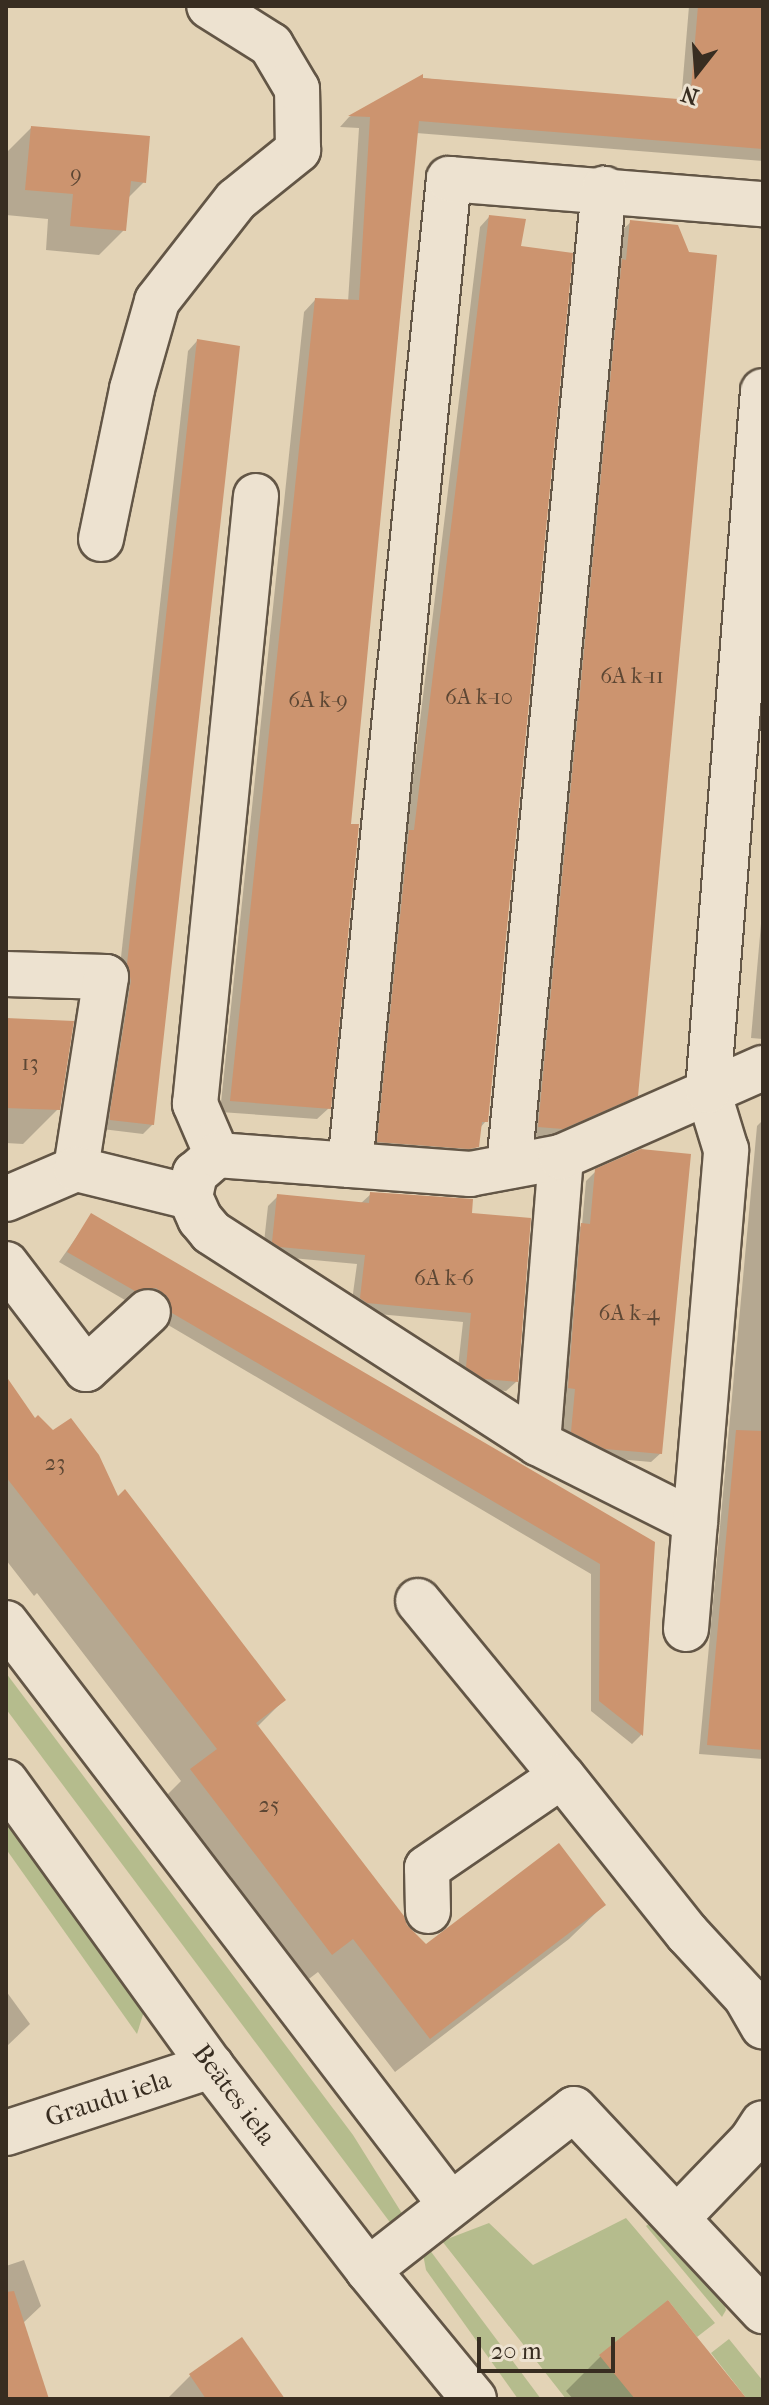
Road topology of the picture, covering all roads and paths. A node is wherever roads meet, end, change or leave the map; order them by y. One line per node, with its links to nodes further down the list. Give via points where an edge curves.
1 (209, 6): 6 (street, via 271,45 297,89 298,150 236,200 157,301 132,389)
2 (604, 189): 3 (street); 12 (street, via 449,179); 13 (street)
3 (763, 204)
4 (763, 391): 9 (street)
5 (256, 496): 10 (street, via 195,1104)
6 (101, 539)
7 (6, 974): 14 (street, via 106,977)
8 (763, 1068): 9 (street)
9 (708, 1091): 11 (street); 20 (street, via 726,1150)
10 (217, 1155): 12 (street); 15 (street, via 195,1174)
11 (561, 1157): 13 (street); 19 (street)
12 (350, 1165): 13 (street, via 470,1174)
13 (509, 1166)
14 (76, 1169): 15 (street); 16 (street)
15 (190, 1197): 19 (street, via 211,1232)
16 (6, 1199)
17 (6, 1264): 18 (street, via 86,1369)
18 (148, 1312)
19 (538, 1443): 20 (street)
20 (695, 1522): 23 (street)
21 (418, 1601): 24 (street)
22 (6, 1623): 31 (street)
23 (686, 1629)
24 (562, 1776): 26 (street, via 427,1868); 27 (street, via 687,1933 746,1997)
25 (6, 1782): 28 (street, Beātes iela)
26 (428, 1911)
27 (763, 2027)
28 (211, 2066): 30 (street, Graudu iela); 33 (street, Beātes iela)
29 (763, 2123): 32 (street)
30 (6, 2133)
31 (450, 2204): 32 (street, via 574,2109); 33 (street)
32 (678, 2217): 34 (street)
33 (368, 2270): 35 (street, Beātes iela)
34 (763, 2311)
35 (474, 2399)

